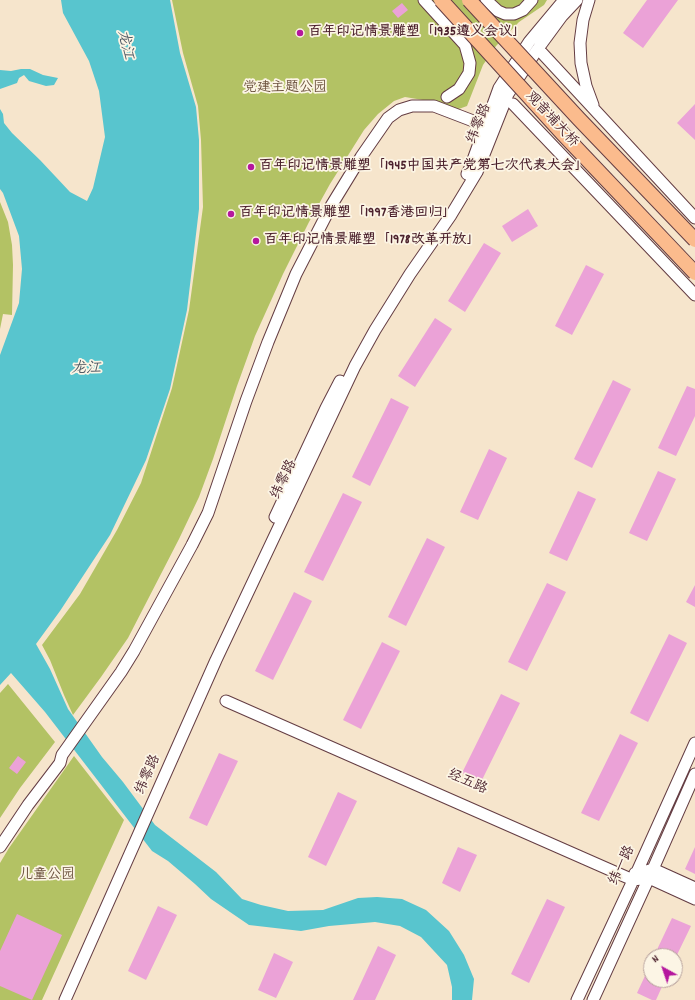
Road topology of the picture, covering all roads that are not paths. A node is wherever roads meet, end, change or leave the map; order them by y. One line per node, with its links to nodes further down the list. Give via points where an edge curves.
1 (424, 0): 10 (street, via 465,46 470,63 466,79 459,89)
2 (441, 0): 16 (main road, 观音埔大桥, bridge)
3 (469, 0): 15 (main road, 观音埔大桥, bridge)
4 (486, 0): 5 (street, via 505,14 523,10)
5 (532, 0)
6 (564, 0): 26 (street, 纬零路, via 530,42 499,88 470,168 447,210 370,327 326,408 210,658)
7 (577, 0): 27 (street, 纬零路, via 537,50 508,94 476,172 451,215 375,330 355,366 216,660)
8 (590, 0): 12 (street, via 583,20 580,44 586,86)
9 (542, 53): 12 (street)
10 (447, 97)
11 (513, 104): 17 (street)
12 (594, 110): 14 (street)
13 (481, 124): 21 (street, via 434,106 412,106 398,110 388,118 361,157 331,206 296,274 246,401 208,513 192,545 121,672)
14 (695, 218)
15 (695, 240)
16 (695, 273)
17 (695, 295)
18 (226, 698): 23 (street, 经五路)
19 (695, 743): 23 (street, 纬一路)
20 (695, 774): 22 (street, 纬一路)
21 (0, 847)
22 (651, 873): 23 (street); 24 (street); 25 (street); 29 (street, 纬一路)
23 (634, 877): 28 (street, 纬一路)
24 (695, 888)
25 (695, 899)
26 (58, 1000)
27 (65, 1000)
28 (577, 1000)
29 (593, 1000)

